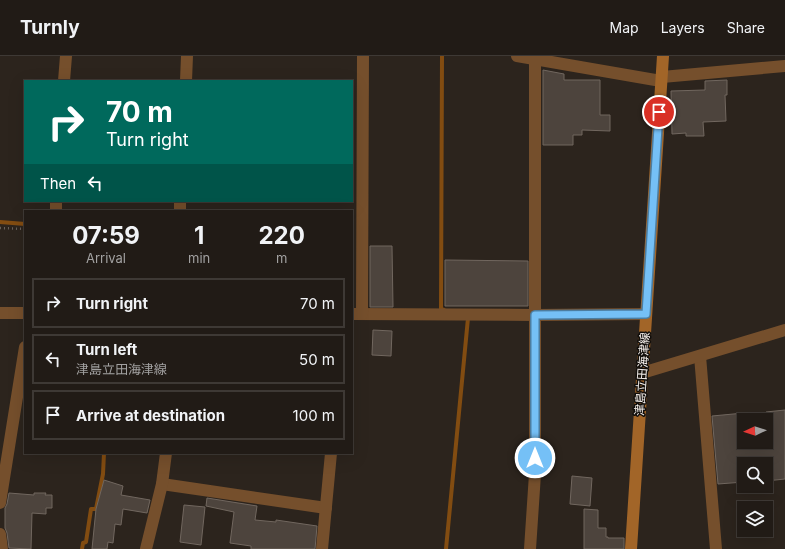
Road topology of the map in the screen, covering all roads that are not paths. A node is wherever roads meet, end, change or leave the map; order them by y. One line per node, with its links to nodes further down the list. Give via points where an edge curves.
1 (66, 56): 9 (street)
2 (187, 56): 10 (street)
3 (362, 56): 13 (street)
4 (517, 56): 6 (street)
5 (663, 56): 8 (main road, 津島立田海津線)
6 (535, 58): 8 (street); 15 (street)
7 (785, 66): 8 (street)
8 (662, 79): 14 (main road, 津島立田海津線)
9 (64, 80)
10 (186, 80)
11 (0, 313): 12 (street)
12 (24, 313)
13 (357, 314): 15 (street)
14 (646, 314): 15 (street); 19 (main road, 津島立田海津線)
15 (535, 315): 29 (street, via 535,474)
16 (785, 330): 18 (street)
17 (24, 352): 23 (street)
18 (700, 356): 19 (street); 31 (street)
19 (642, 373): 30 (main road, 津島立田海津線)
20 (166, 454): 22 (street)
21 (331, 454): 24 (street)
22 (162, 484): 24 (street); 27 (street)
23 (0, 503)
24 (326, 508): 28 (street)
25 (0, 534): 26 (street)
26 (2, 549)
27 (146, 549)
28 (322, 549)
29 (530, 549)
30 (631, 549)
31 (716, 549)

